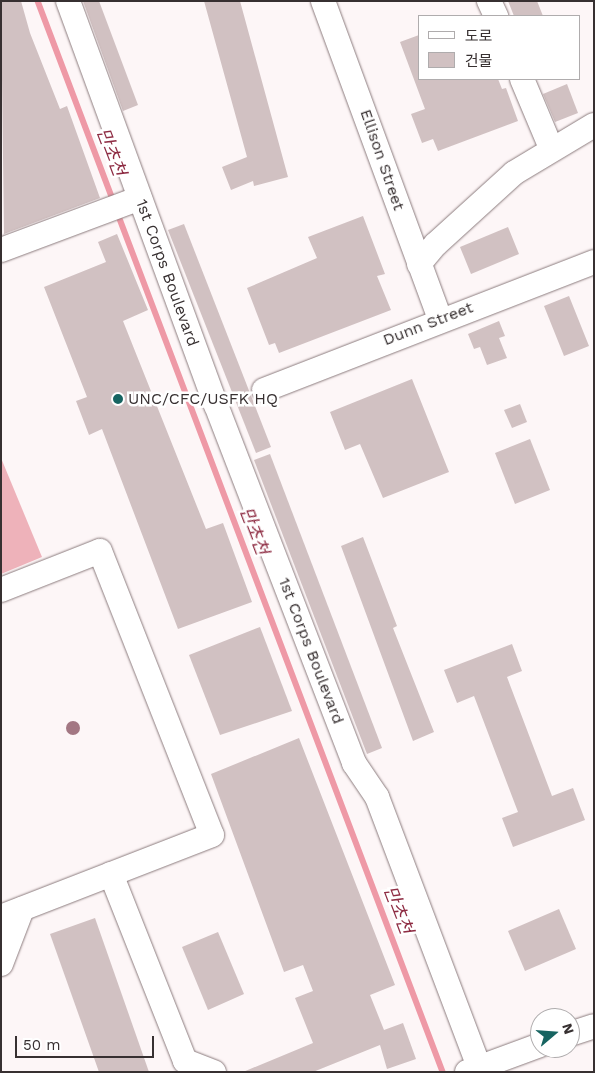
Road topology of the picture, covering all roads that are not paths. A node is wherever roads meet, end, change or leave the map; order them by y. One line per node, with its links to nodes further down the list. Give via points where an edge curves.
1 (68, 1): 8 (lane, 1st Corps Boulevard)
2 (323, 1): 11 (lane, Ellison Street)
3 (489, 1): 4 (lane)
4 (496, 15)
5 (522, 80): 7 (lane)
6 (594, 125): 7 (lane)
7 (551, 148): 11 (lane, via 482,200)
8 (140, 198): 9 (lane); 21 (lane, 1st Corps Boulevard, via 354,763 377,797)
9 (1, 250)
10 (594, 262): 12 (lane, Dunn Street)
11 (419, 264): 12 (lane, Ellison Street)
12 (440, 319): 13 (lane, Dunn Street)
13 (264, 390)
14 (1, 590): 15 (lane, via 100,551 212,835)
15 (111, 874): 16 (lane); 22 (lane, via 185,1061)
16 (12, 913): 17 (lane)
17 (1, 964)
18 (594, 1026): 19 (lane)
19 (580, 1031)
20 (530, 1049): 21 (lane)
21 (475, 1070)
22 (214, 1072)

